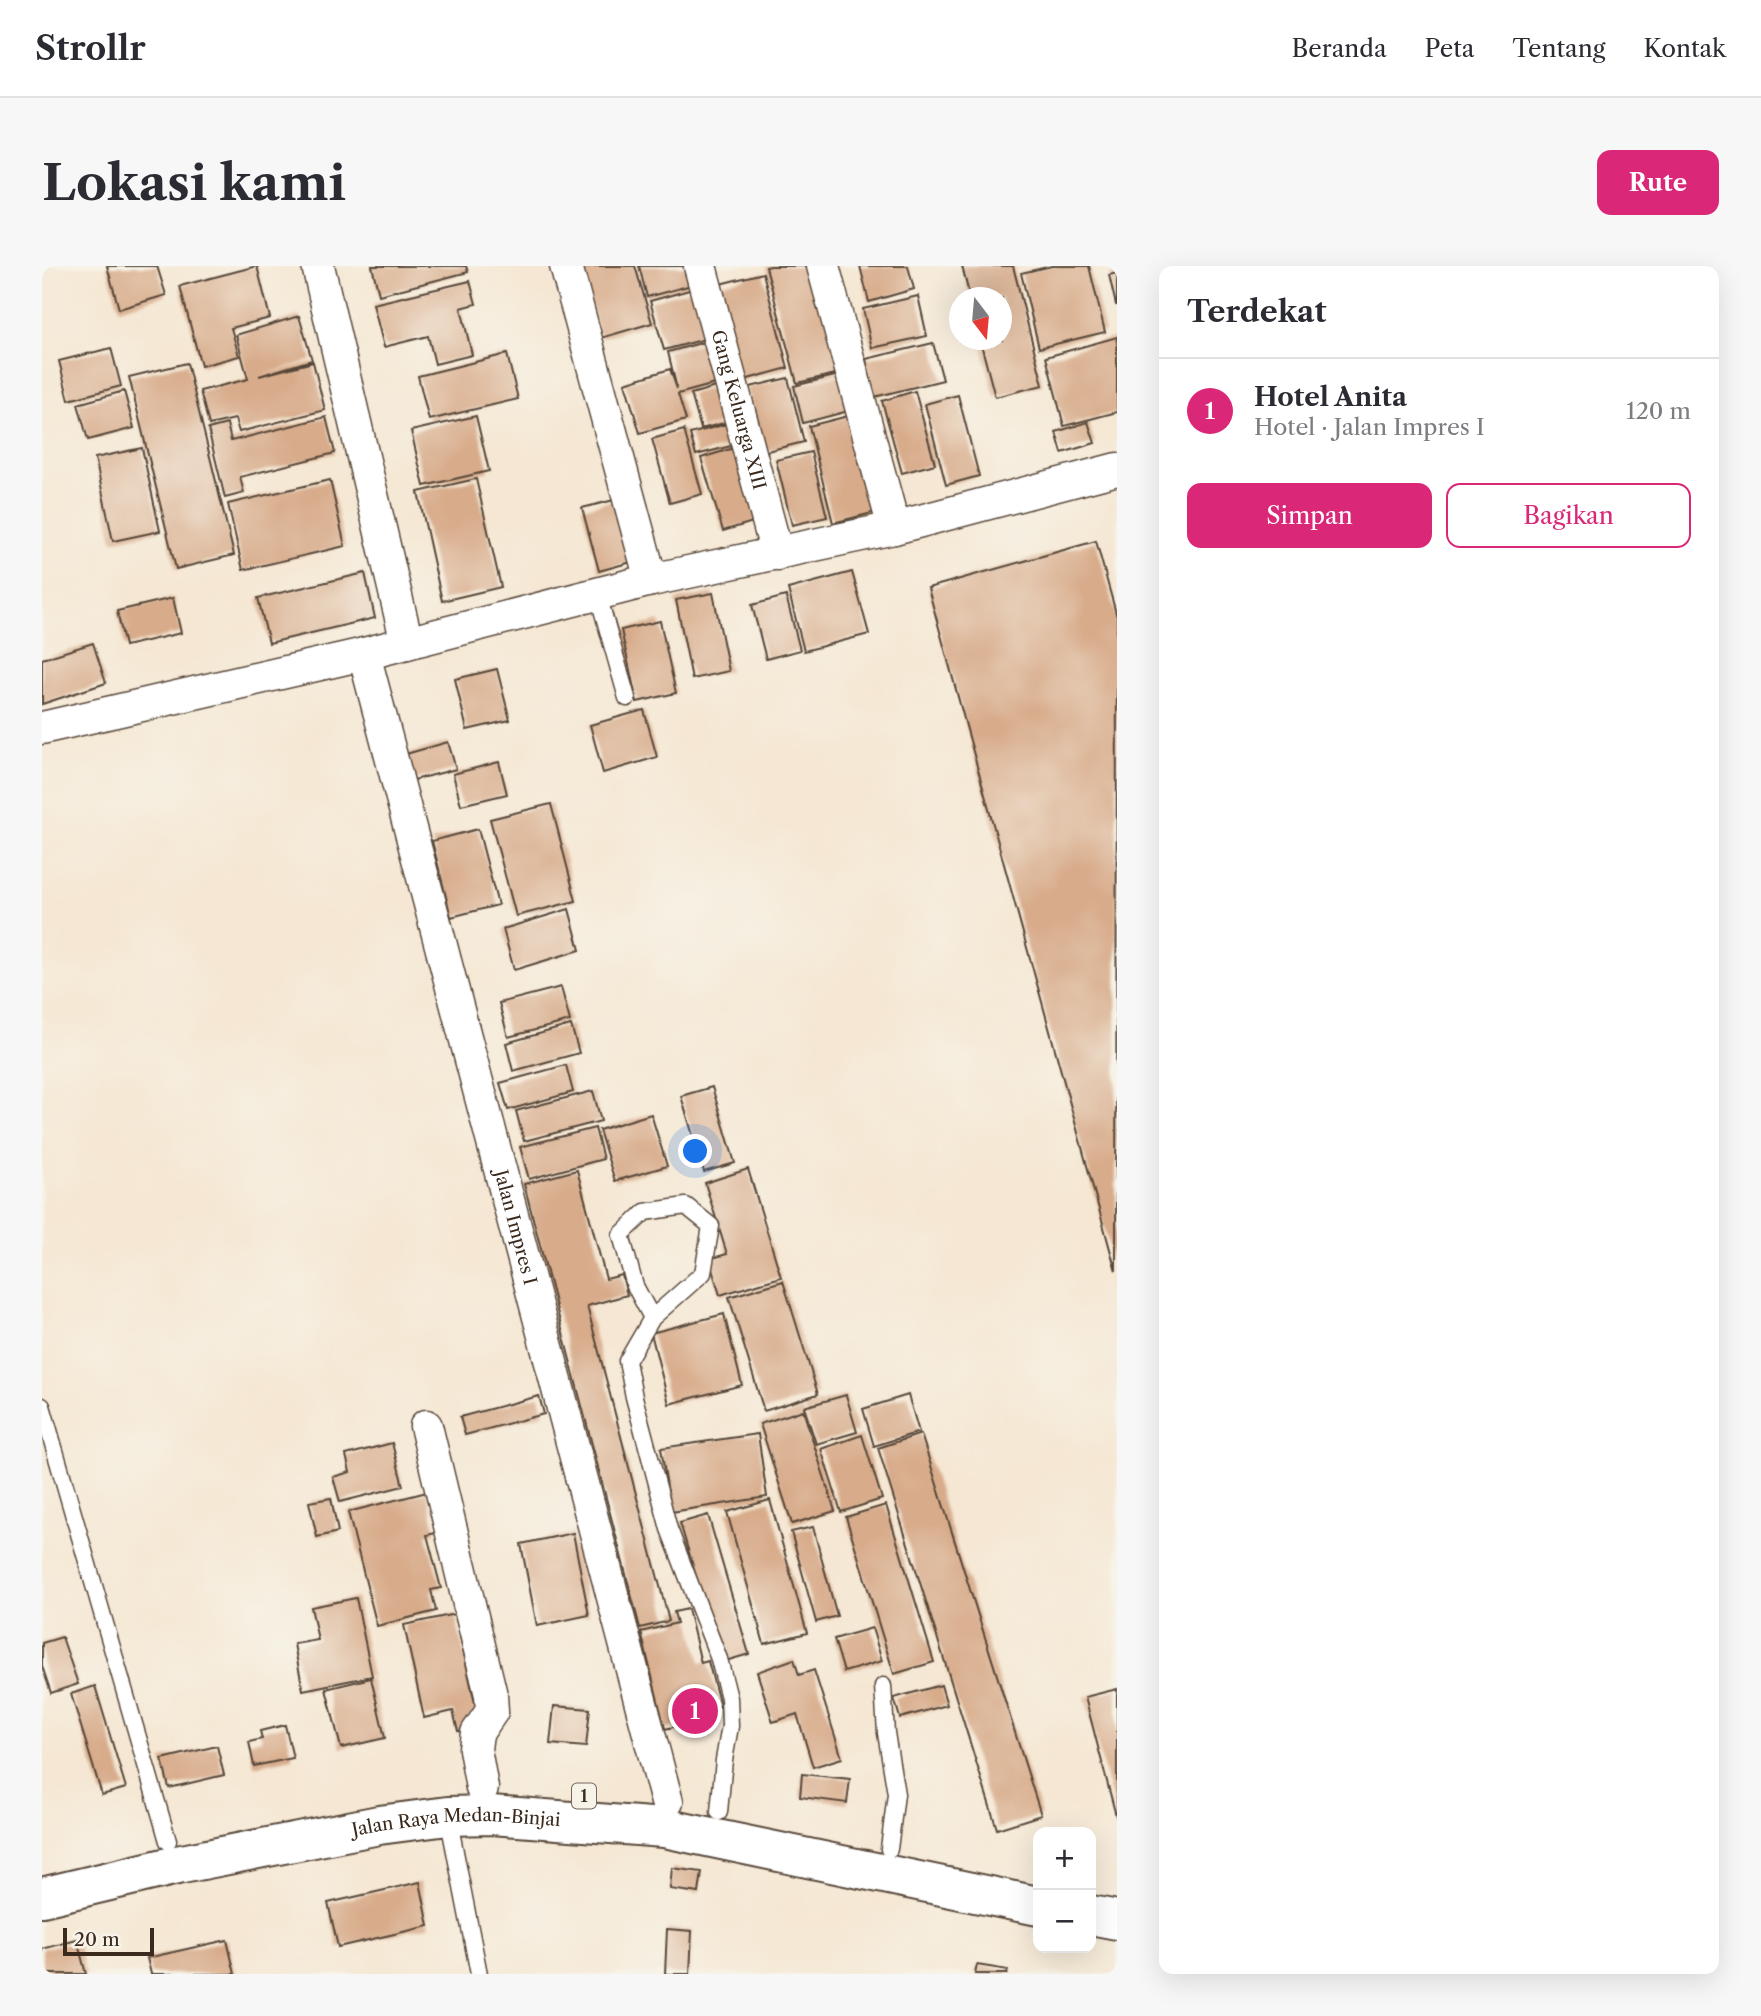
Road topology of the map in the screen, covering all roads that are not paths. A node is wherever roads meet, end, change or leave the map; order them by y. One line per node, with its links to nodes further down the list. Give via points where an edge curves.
1 (318, 266): 10 (street)
2 (566, 266): 8 (street)
3 (700, 266): 7 (street, Gang Keluarga XIII)
4 (823, 266): 6 (street)
5 (1117, 469): 6 (street)
6 (894, 528): 7 (street)
7 (776, 554): 8 (street)
8 (651, 580): 9 (street)
9 (597, 595): 10 (street); 12 (lane)
10 (407, 643): 11 (street)
11 (364, 654): 13 (street); 19 (street, Jalan Impres I)
12 (627, 698)
13 (42, 728)
14 (652, 1318): 14 (lane, via 635,1286 621,1235 645,1212 686,1206 711,1226 703,1272); 20 (lane, via 627,1361 669,1528 719,1659 729,1698)
15 (42, 1406): 22 (lane)
16 (426, 1426): 18 (street, via 491,1695 492,1711 477,1733 475,1749)
17 (883, 1686): 23 (lane, via 896,1794)
18 (482, 1788): 19 (highway, Jalan Raya Medan-Binjai / 1); 22 (highway, Jalan Raya Medan-Binjai / 1, via 375,1799)
19 (667, 1802): 20 (highway, Jalan Raya Medan-Binjai / 1)
20 (719, 1812): 23 (highway, Jalan Raya Medan-Binjai / 1)
21 (448, 1816): 24 (highway, Jalan Raya Medan-Binjai / 1); 29 (highway, Jalan Raya Medan-Binjai / 1, via 664,1828); 32 (lane)
22 (168, 1841): 24 (highway, Jalan Raya Medan-Binjai / 1)
23 (889, 1849): 25 (highway, Jalan Raya Medan-Binjai / 1)
24 (130, 1863): 26 (highway, Jalan Raya Medan-Binjai / 1)
25 (1033, 1878)
26 (55, 1881)
27 (1096, 1890): 28 (highway)
28 (1117, 1894)
29 (1033, 1905)
30 (1096, 1916): 31 (highway)
31 (1117, 1920)
32 (479, 1974)

